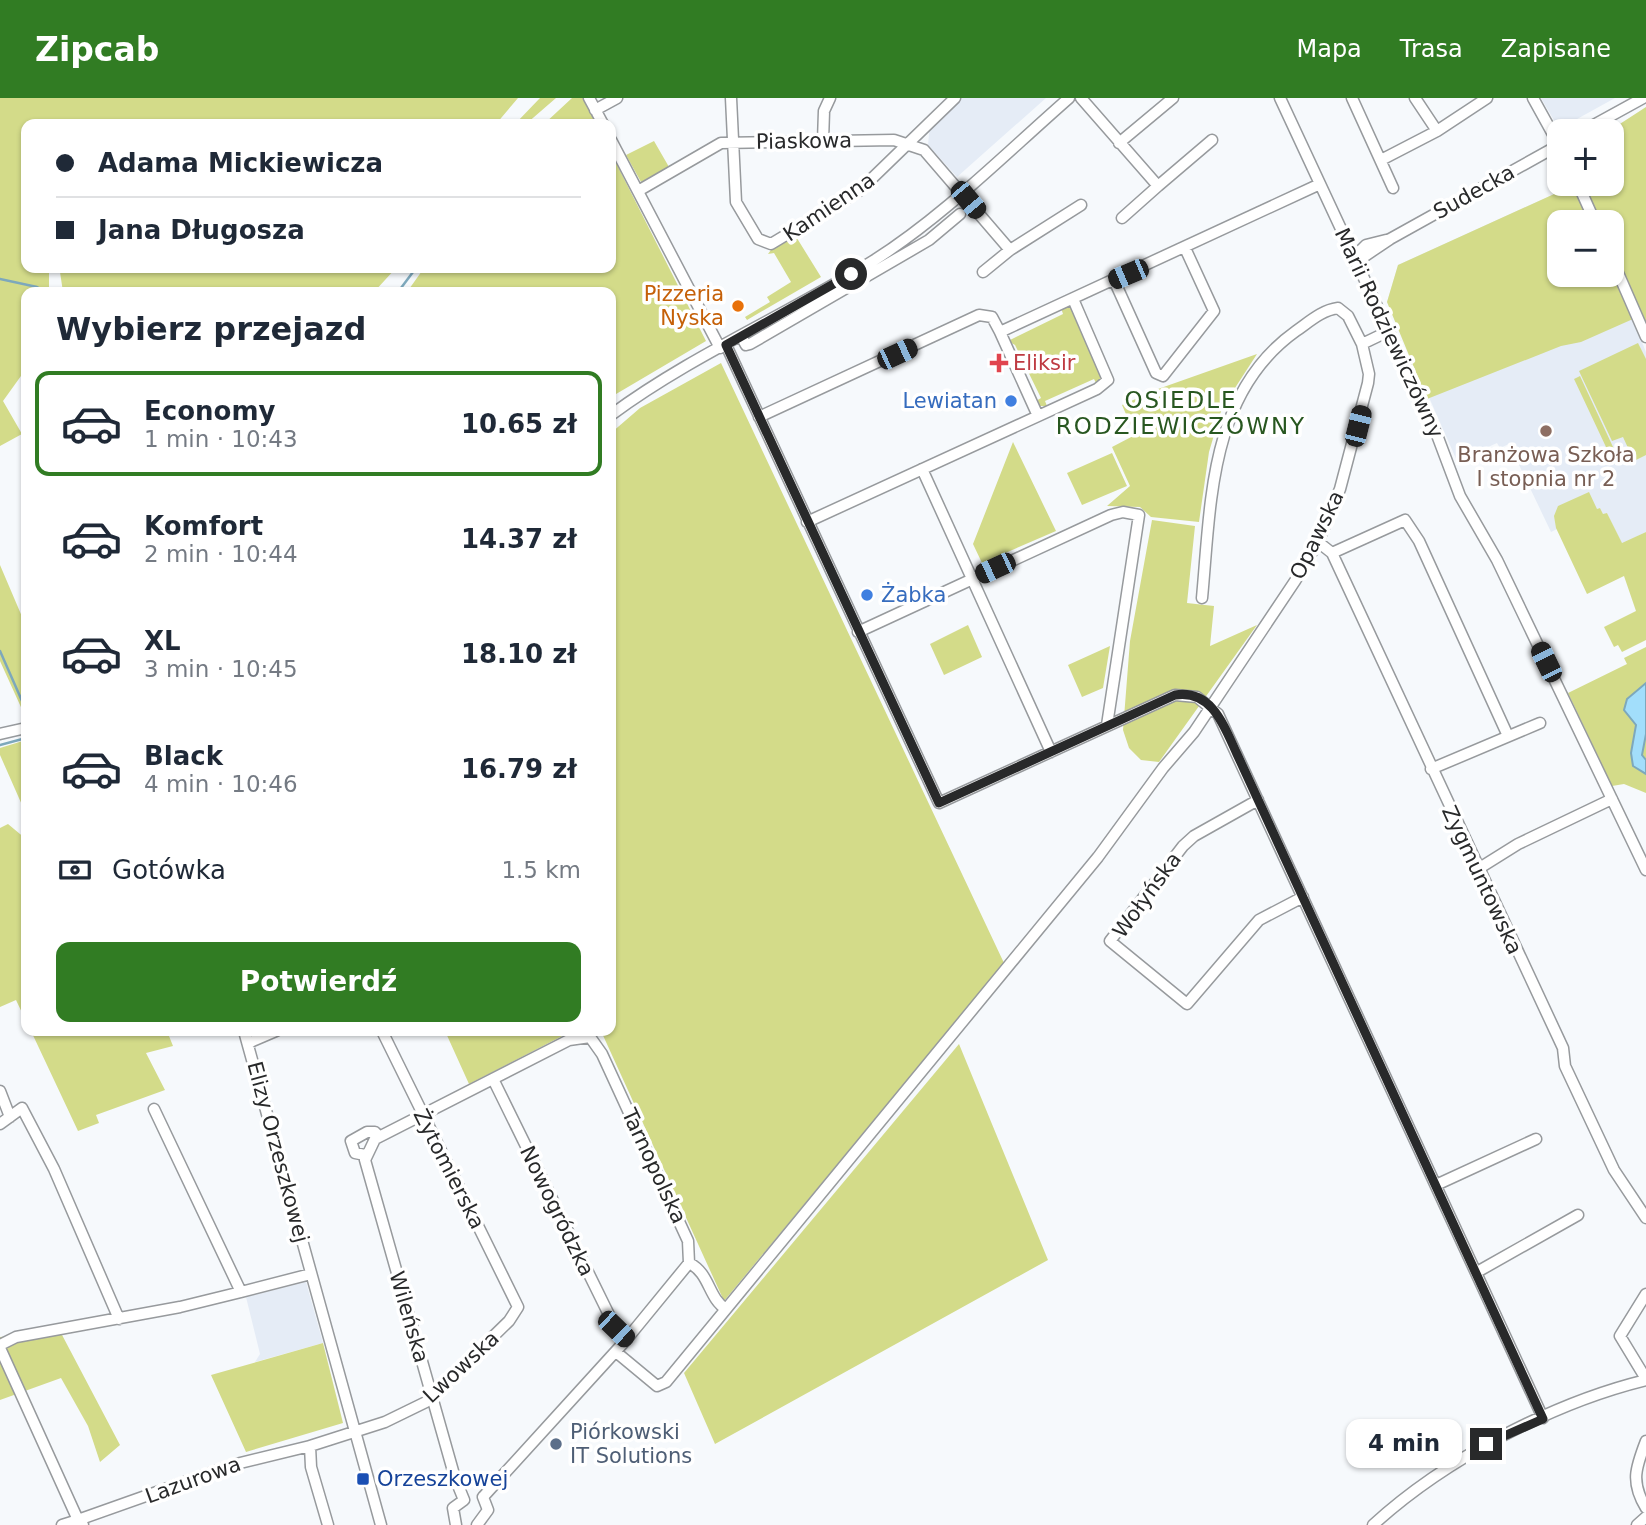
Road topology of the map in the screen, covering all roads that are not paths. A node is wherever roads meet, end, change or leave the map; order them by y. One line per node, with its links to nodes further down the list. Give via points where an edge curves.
1 (589, 98): 16 (street)
2 (617, 98): 16 (street)
3 (731, 98): 23 (street, Kamienna)
4 (831, 98): 22 (street, via 824,111)
5 (955, 98): 24 (street)
6 (1069, 98): 33 (street)
7 (1080, 98): 25 (street)
8 (1173, 98): 25 (street)
9 (1293, 98): 15 (street)
10 (1352, 98): 28 (street)
11 (1415, 98): 20 (street)
12 (1487, 98): 20 (street)
13 (1533, 98): 19 (street)
14 (1643, 98): 18 (street)
15 (1281, 101): 29 (street, Marii Rodziewiczówny)
16 (596, 110): 17 (street)
17 (600, 119)
18 (1605, 119)
19 (1547, 123)
20 (1437, 131): 28 (street)
21 (1212, 140): 30 (street)
22 (823, 141): 23 (street, Piaskowa); 24 (street, Piaskowa)
23 (734, 142): 24 (street, Kamienna, via 738,207 758,239 771,244 859,191); 32 (street, Piaskowa, via 716,145)
24 (910, 143): 33 (street, via 924,150)
25 (1119, 143): 30 (street)
26 (616, 149): 32 (street)
27 (1547, 152): 39 (street, Sudecka)
28 (1381, 160): 31 (street)
29 (1320, 184): 38 (street, Marii Rodziewiczówny); 42 (street)
30 (1158, 186): 36 (street)
31 (1393, 188)
32 (638, 191): 54 (street)
33 (961, 192): 37 (street); 43 (street)
34 (1081, 205): 43 (street)
35 (960, 214): 40 (street)
36 (1122, 218)
37 (919, 228): 40 (street); 51 (street, via 873,261)
38 (1343, 233): 41 (street); 44 (street, Marii Rodziewiczówny)
39 (1390, 239): 41 (street, Sudecka); 44 (street, Sudecka)
40 (929, 240): 51 (street, via 750,344)
41 (1366, 245): 44 (street)
42 (1185, 247): 46 (street); 46 (street, via 1214,311 1167,373 1156,373)
43 (1010, 250): 45 (street)
44 (1355, 260): 50 (street, Marii Rodziewiczówny)
45 (983, 272)
46 (1114, 280): 48 (street)
47 (1624, 287): 52 (street)
48 (1073, 299): 49 (street); 56 (street, via 1108,380)
49 (1000, 332): 56 (street); 57 (street, via 992,317 979,315)
50 (1387, 332): 53 (street); 73 (street, Marii Rodziewiczówny, via 1437,435 1460,496 1497,560)
51 (741, 336): 54 (street)
52 (1646, 337)
53 (1363, 344): 60 (street, Opawska, via 1369,373 1366,394 1346,472); 63 (street, Opawska, via 1344,312 1329,309 1266,356 1245,385 1231,413 1216,465)
54 (723, 346): 55 (street); 57 (street)
55 (616, 411)
56 (1037, 416): 58 (street)
57 (759, 417): 59 (street)
58 (922, 469): 59 (street); 62 (street)
59 (807, 522): 64 (street)
60 (1318, 542): 61 (street, Zygmuntowska); 65 (street, Opawska)
61 (1332, 553): 70 (street, via 1405,520 1419,541); 72 (street, Zygmuntowska)
62 (972, 578): 64 (street); 67 (street, via 1111,515 1139,515); 71 (street)
63 (1202, 598)
64 (858, 632): 71 (street, via 939,803)
65 (1212, 707): 67 (street, via 1191,694 1175,695); 74 (street); 100 (street, Opawska, via 1098,857)
66 (1540, 723): 70 (street)
67 (1107, 725): 71 (street)
68 (21, 729): 69 (street)
69 (0, 734)
70 (1508, 736): 72 (street)
71 (1051, 751)
72 (1431, 769): 75 (street, Zygmuntowska)
73 (1612, 799): 75 (street, via 1518,844); 76 (street, Marii Rodziewiczówny)
74 (1258, 800): 77 (street); 77 (street, Wołyńska, via 1183,846 1110,941 1187,1004 1259,920)
75 (1478, 869): 93 (street, Zygmuntowska, via 1563,1048 1565,1066 1602,1146)
76 (1646, 870)
77 (1303, 897): 91 (street)
78 (246, 1036): 81 (street, Elizy Orzeszkowej)
79 (263, 1036): 81 (street)
80 (384, 1036): 85 (street, Żytomierska)
81 (248, 1042): 96 (street, Elizy Orzeszkowej)
82 (492, 1079): 85 (street); 94 (street, Tarnopolska, via 569,1040 590,1037 599,1047 688,1241); 102 (street, Nowogródzka, via 616,1329)
83 (0, 1091): 86 (street)
84 (154, 1109): 97 (street)
85 (421, 1115): 88 (street); 99 (street, Żytomierska)
86 (10, 1117): 87 (street); 101 (street, via 22,1108 32,1125)
87 (0, 1124)
88 (378, 1136): 90 (street); 90 (street, Wileńska, via 367,1132 351,1141 355,1153)
89 (1536, 1139): 91 (street)
90 (365, 1156): 106 (street, Wileńska)
91 (1436, 1185): 95 (street)
92 (1578, 1215): 95 (street)
93 (1646, 1218)
94 (689, 1263): 100 (street, Tarnopolska, via 704,1274 717,1304); 102 (street)
95 (1477, 1272): 107 (street)
96 (311, 1274): 97 (street); 108 (street, Elizy Orzeszkowej)
97 (241, 1292): 101 (street)
98 (1646, 1294): 105 (street, via 1620,1336)
99 (518, 1307): 106 (street, Lwowska)
100 (726, 1309): 104 (street, Opawska, via 667,1382 657,1387)
101 (119, 1319): 103 (street, via 16,1337)
102 (626, 1340): 104 (street)
103 (0, 1347): 115 (street)
104 (616, 1352): 111 (street)
105 (1646, 1379): 107 (street)
106 (433, 1398): 108 (street, Lwowska); 112 (street, Wileńska)
107 (1543, 1419): 121 (street, via 1454,1462)
108 (355, 1432): 110 (street); 118 (street, Elizy Orzeszkowej)
109 (1646, 1441): 113 (street, via 1634,1477)
110 (310, 1446): 115 (street, Lazurowa, via 236,1464); 117 (street, via 311,1467)
111 (483, 1497): 112 (street); 120 (street, via 488,1510)
112 (464, 1500): 119 (street, via 453,1508)
113 (1646, 1508)
114 (1646, 1517): 122 (street)
115 (81, 1522): 116 (street, Lazurowa)
116 (62, 1525)
117 (328, 1525)
118 (381, 1525)
119 (456, 1525)
120 (477, 1525)
121 (1373, 1525)
122 (1637, 1525)

